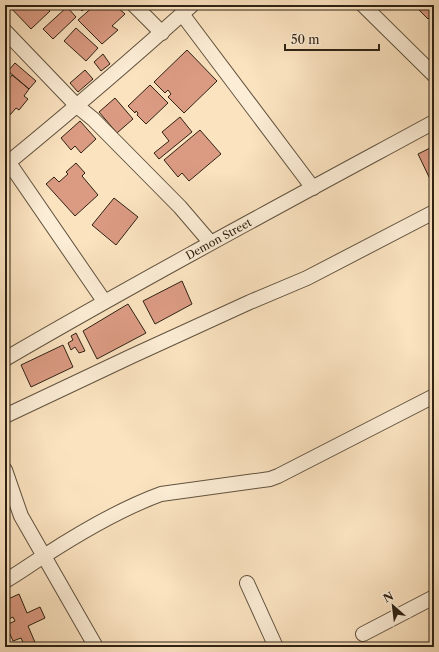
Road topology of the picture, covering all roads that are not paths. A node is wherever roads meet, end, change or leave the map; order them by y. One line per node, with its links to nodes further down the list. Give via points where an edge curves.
1 (134, 5): 5 (street)
2 (363, 5): 6 (street)
3 (187, 9): 5 (street); 10 (street)
4 (5, 31): 7 (street)
5 (162, 33): 7 (street)
6 (434, 75)
7 (77, 106): 9 (street); 12 (street, via 180,207)
8 (434, 122): 10 (street, Demon Street)
9 (7, 160): 13 (street)
10 (313, 188): 12 (street, Demon Street)
11 (434, 212): 16 (street, via 307,278 139,352)
12 (210, 242): 13 (street, Demon Street)
13 (104, 301): 14 (street, Demon Street)
14 (5, 359)
15 (434, 396): 18 (street, via 278,476 161,494 124,510)
16 (5, 416)
17 (5, 470): 18 (street, via 21,516)
18 (44, 556): 19 (street); 23 (street)
19 (5, 580)
20 (247, 583): 24 (street)
21 (434, 597): 22 (street)
22 (363, 634)
23 (96, 647)
24 (276, 647)

